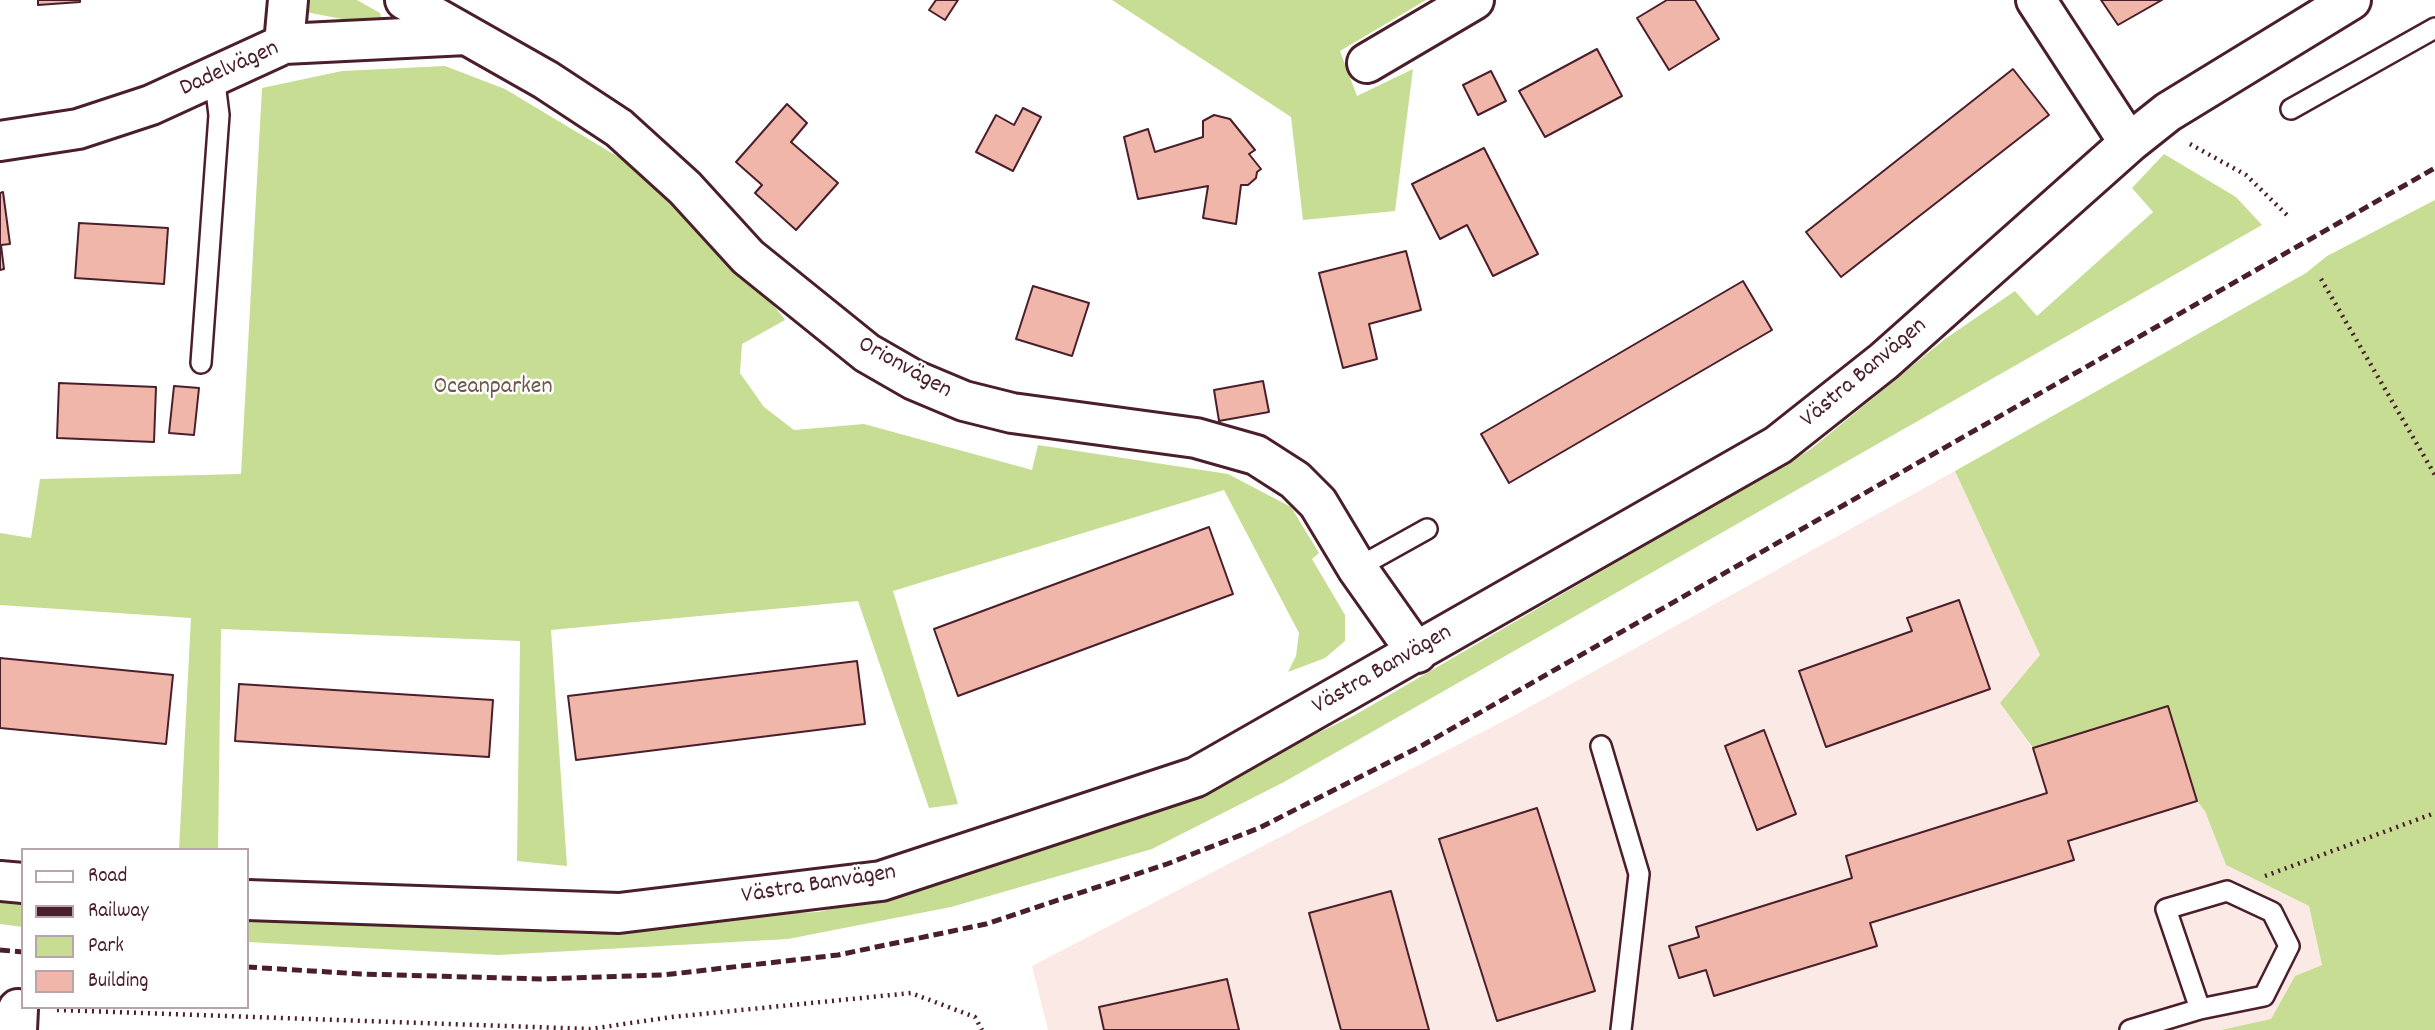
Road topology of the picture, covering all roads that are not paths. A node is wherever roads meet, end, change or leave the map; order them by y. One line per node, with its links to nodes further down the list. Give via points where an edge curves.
1 (288, 0): 8 (street)
2 (405, 0): 7 (street, Orionvägen)
3 (1474, 0): 9 (street)
4 (2036, 0): 13 (street)
5 (2351, 0): 13 (street, Västra Banvägen, via 2168,112)
6 (2435, 28): 11 (lane)
7 (466, 35): 8 (street, Dadelvägen); 16 (street, Orionvägen, via 619,128 685,188 748,257 867,354 964,401 1025,415 1196,438 1256,455 1295,480 1318,503)
8 (284, 44): 10 (street, Dadelvägen)
9 (1367, 63)
10 (214, 75): 12 (street, Dadelvägen, via 151,105 78,129); 14 (lane, via 219,115)
11 (2291, 109)
12 (0, 142)
13 (2129, 143): 17 (street, Västra Banvägen, via 1884,361 1778,445)
14 (201, 363)
15 (1427, 529): 16 (lane)
16 (1357, 568): 17 (street, Orionvägen)
17 (1417, 653): 21 (street, Västra Banvägen, via 1196,777 881,881 619,913)
18 (1601, 746): 23 (lane, via 1639,874)
19 (0, 881): 20 (street)
20 (21, 883)
21 (248, 900)
22 (2200, 1009): 22 (lane, via 2166,909 2227,891 2272,912 2289,946 2263,996); 24 (lane)
23 (1621, 1030)
24 (2130, 1030)

